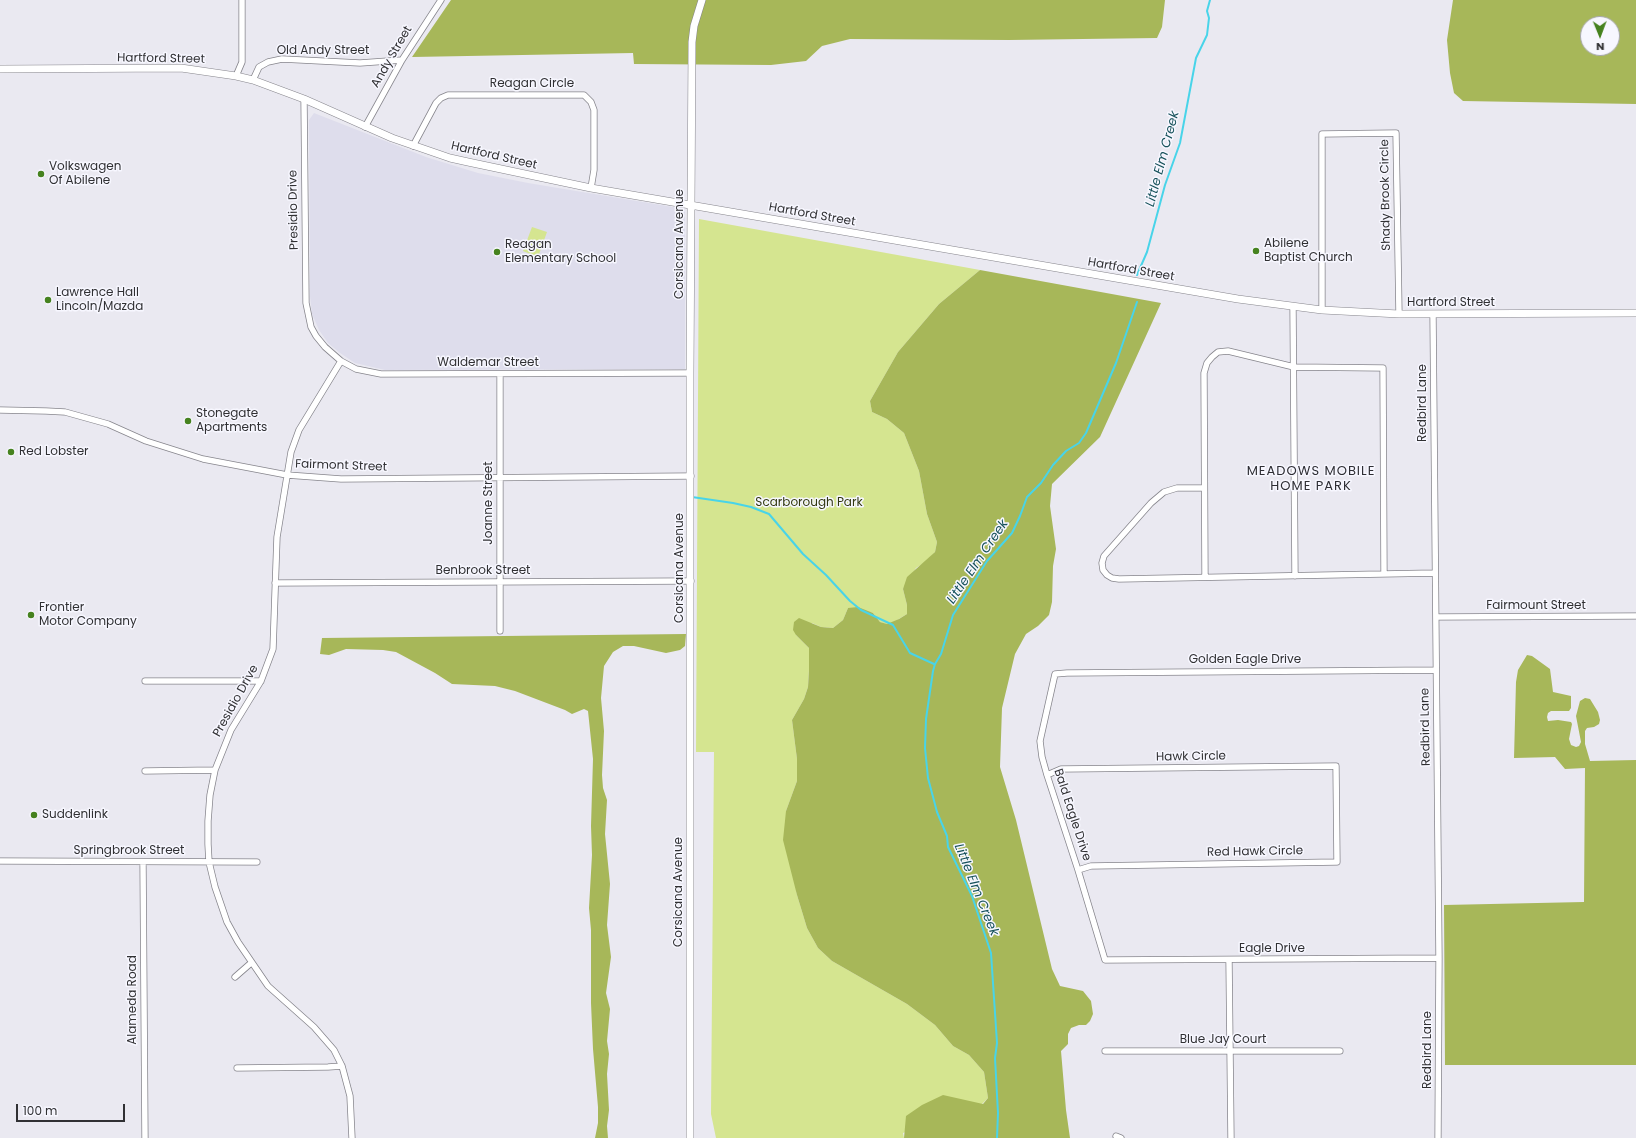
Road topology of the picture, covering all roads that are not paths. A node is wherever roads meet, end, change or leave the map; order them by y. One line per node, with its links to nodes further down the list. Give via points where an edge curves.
1 (242, 0): 6 (street, via 242,62)
2 (441, 0): 4 (street, Andy Street)
3 (702, 0): 12 (street, Corsicana Avenue, via 692,42)
4 (402, 60): 7 (street, Old Andy Street, via 360,63 282,59 259,67); 9 (street, Andy Street)
5 (0, 69): 6 (street, Hartford Street, via 181,68)
6 (236, 76): 7 (street, Hartford Street)
7 (253, 80): 8 (street, Hartford Street)
8 (304, 99): 9 (street, Hartford Street); 18 (street, Presidio Drive, via 306,303)
9 (365, 127): 10 (street, Hartford Street)
10 (413, 146): 11 (street, Hartford Street, via 468,162); 11 (street, Reagan Circle, via 436,103 448,96 584,95 594,110)
11 (592, 188): 12 (street, Hartford Street)
12 (691, 205): 13 (street, Hartford Street, via 1133,282); 21 (street, Corsicana Avenue)
13 (1293, 307): 14 (street, Hartford Street); 20 (street)
14 (1322, 310): 16 (street, Hartford Street); 16 (street, Shady Brook Circle, via 1322,134 1396,134)
15 (1636, 313): 17 (street, Hartford Street)
16 (1399, 314): 17 (street, Hartford Street)
17 (1433, 315): 28 (street, Redbird Lane)
18 (309, 321): 19 (street, Waldemar Street, via 316,336)
19 (341, 361): 22 (street, Waldemar Street, via 356,369 381,374); 24 (street, Presidio Drive, via 299,430 291,452)
20 (1294, 367): 27 (street, via 1228,351 1218,352 1209,360 1204,373); 29 (street, via 1383,368); 30 (street)
21 (690, 372): 22 (street, Waldemar Street); 25 (street, Corsicana Avenue)
22 (500, 374): 26 (street, Joanne Street)
23 (0, 410): 24 (street, Fairmont Street, via 65,412 108,424 146,441 203,459)
24 (287, 475): 26 (street, Fairmont Street, via 341,479); 33 (street, Presidio Drive, via 277,537)
25 (691, 476): 26 (street, Fairmont Street); 32 (street, Corsicana Avenue)
26 (500, 478): 34 (street, Joanne Street)
27 (1204, 488): 31 (street); 31 (street, via 1177,488 1164,492 1104,556 1102,563 1103,570 1112,578)
28 (1435, 573): 29 (street); 36 (street, Redbird Lane)
29 (1384, 574): 30 (street)
30 (1295, 576): 31 (street)
31 (1205, 577)
32 (691, 580): 34 (street, Benbrook Street); 63 (street, Corsicana Avenue)
33 (275, 582): 34 (street, Benbrook Street); 41 (street, Presidio Drive, via 273,648)
34 (500, 582): 37 (street, Joanne Street)
35 (1636, 616): 36 (street, Fairmount Street)
36 (1436, 617): 38 (street, Redbird Lane)
37 (500, 631)
38 (1436, 670): 39 (street, Golden Eagle Drive); 51 (street, Redbird Lane)
39 (1055, 674): 45 (street, Bald Eagle Drive, via 1040,741)
40 (145, 681): 41 (street)
41 (261, 681): 43 (street, Presidio Drive, via 231,730)
42 (1336, 766): 45 (street, Hawk Circle, via 1061,770); 50 (street, Red Hawk Circle, via 1337,862 1091,866)
43 (215, 770): 44 (street); 48 (street, Presidio Drive, via 208,821)
44 (145, 771)
45 (1047, 775): 50 (street, Bald Eagle Drive)
46 (0, 861): 47 (street, Springbrook Street)
47 (143, 862): 48 (street, Springbrook Street); 61 (street, Alameda Road)
48 (209, 862): 49 (street, Springbrook Street); 54 (street, Presidio Drive, via 226,922)
49 (257, 862)
50 (1078, 870): 52 (street, Bald Eagle Drive)
51 (1439, 958): 53 (street, Eagle Drive); 65 (street, Redbird Lane)
52 (1105, 960): 53 (street, Eagle Drive)
53 (1229, 960): 58 (street)
54 (251, 963): 55 (street); 59 (street, Presidio Drive, via 268,986 326,1040)
55 (235, 977)
56 (1106, 1051): 58 (street, Blue Jay Court)
57 (1340, 1051): 58 (street, Blue Jay Court)
58 (1230, 1052): 64 (street)
59 (342, 1066): 60 (street); 62 (street, Presidio Drive, via 350,1096)
60 (237, 1068)
61 (145, 1138)
62 (352, 1138)
63 (690, 1138)
64 (1231, 1138)
65 (1438, 1138)

